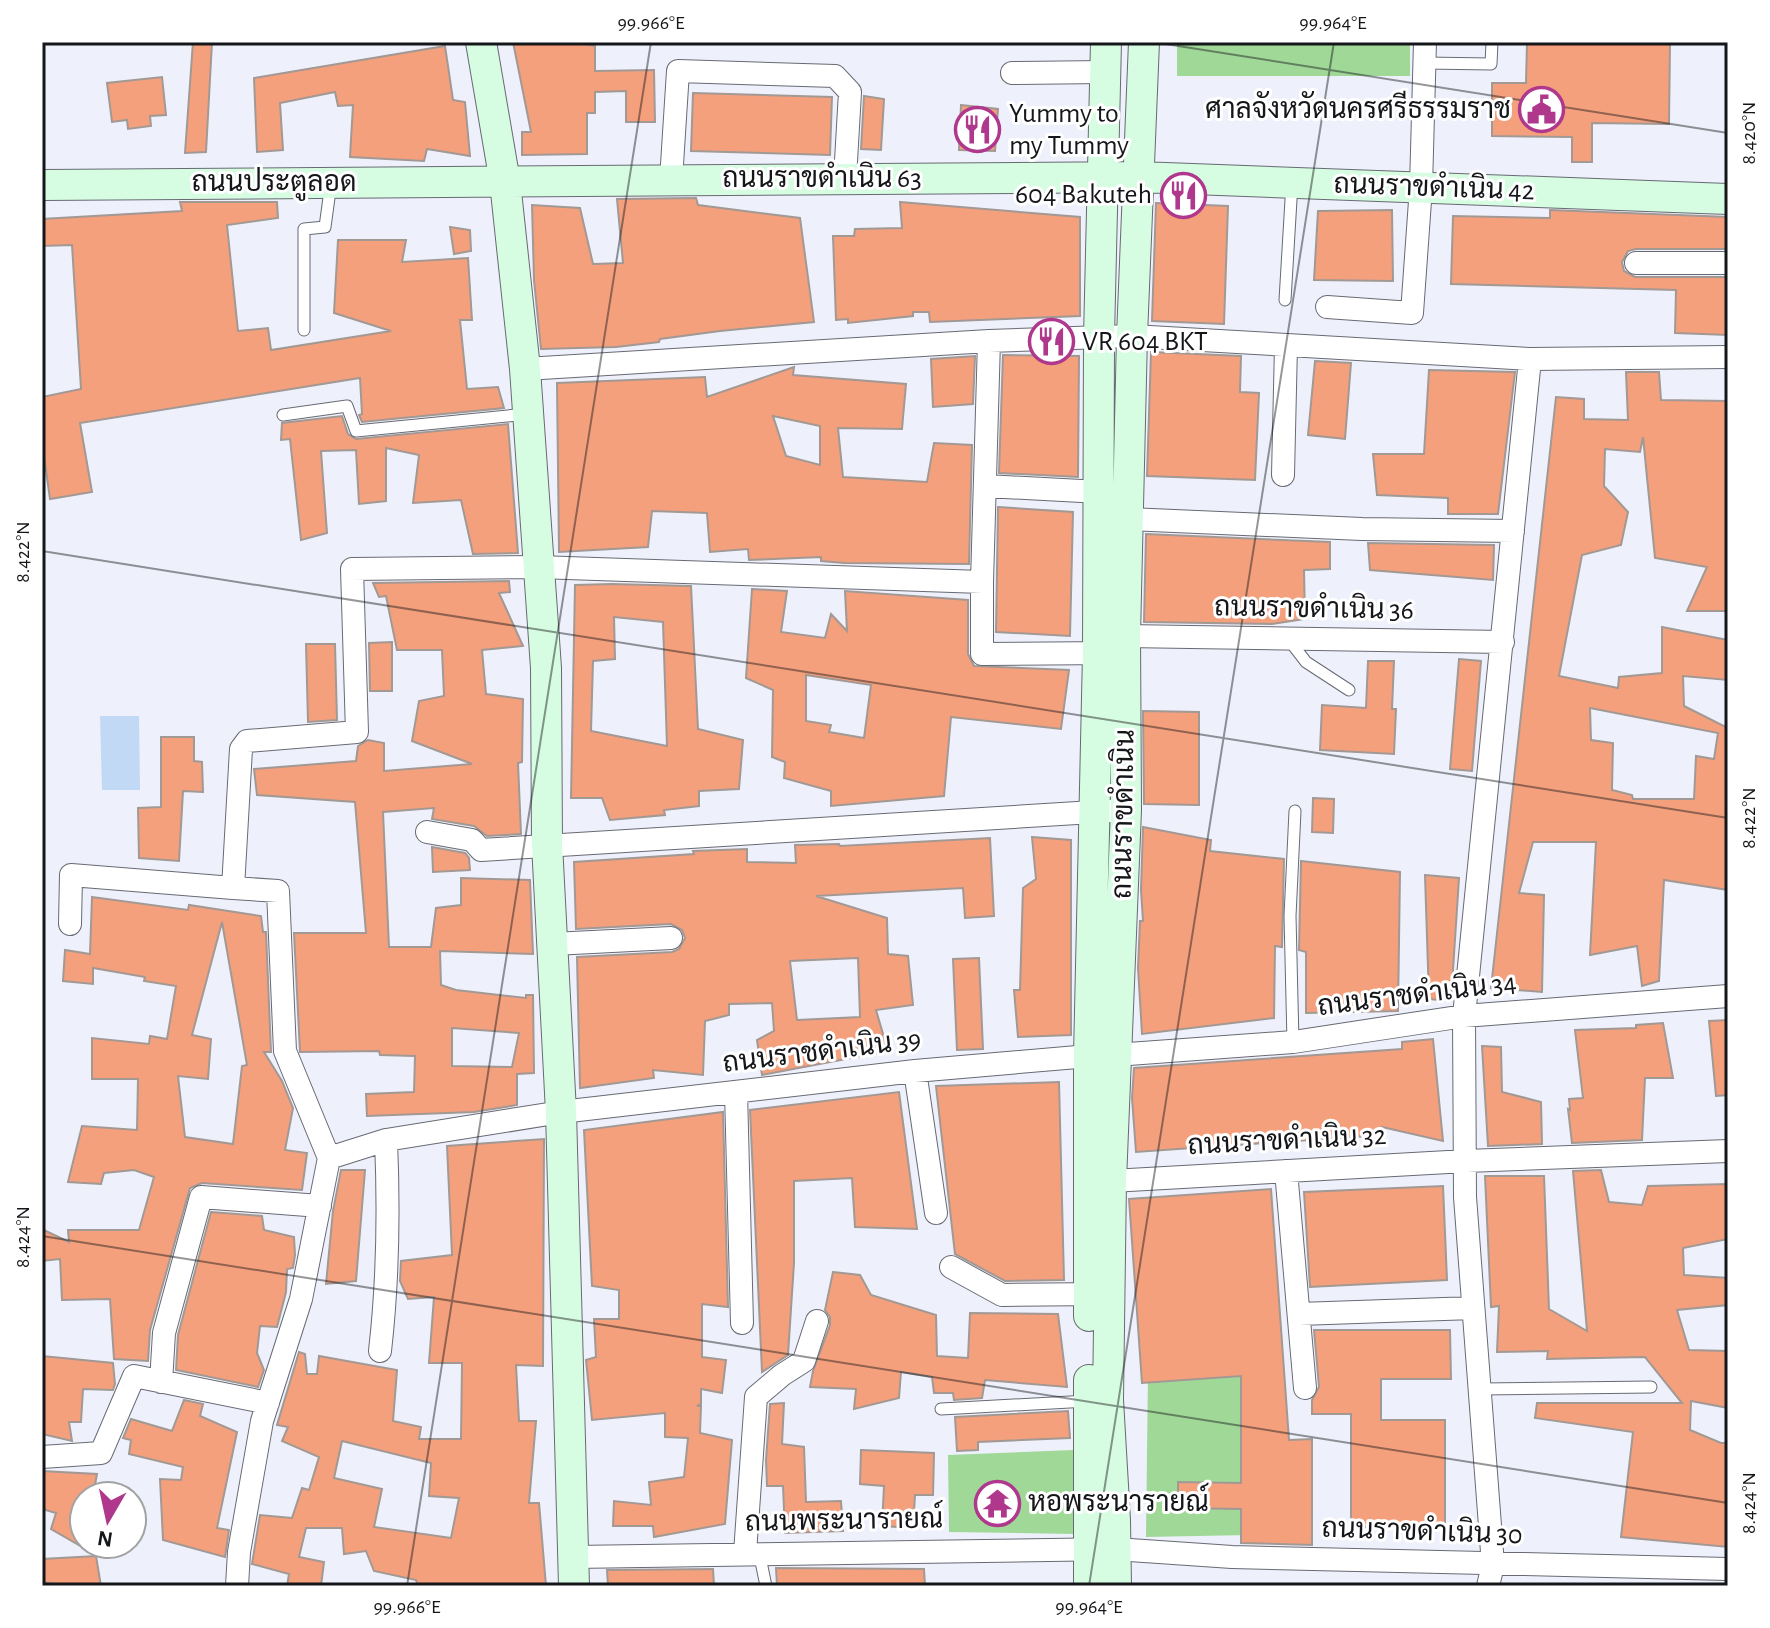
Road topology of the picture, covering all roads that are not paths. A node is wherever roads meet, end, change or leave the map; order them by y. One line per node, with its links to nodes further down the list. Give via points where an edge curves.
1 (481, 42): 12 (street)
2 (1106, 42): 6 (street, ถนนราขดำเนิน)
3 (1144, 42): 9 (street, ถนนราขดำเนิน)
4 (1492, 42): 5 (lane, via 1491,64)
5 (1425, 52): 16 (street)
6 (1105, 72): 7 (street); 8 (street, ถนนราขดำเนิน)
7 (1012, 73)
8 (1102, 177): 9 (street, ถนนราขดำเนิน 63); 10 (street, ถนนราขดำเนิน 63); 24 (street, ถนนราขดำเนิน)
9 (1139, 177): 14 (street, ถนนราขดำเนิน 42); 23 (street, ถนนราขดำเนิน)
10 (845, 178): 11 (street, ถนนราขดำเนิน 63); 11 (street, via 850,92 835,76 678,71)
11 (671, 180): 12 (street, ถนนราขดำเนิน 63)
12 (505, 182): 13 (street, ถนนประตูลอด); 29 (street)
13 (331, 183): 15 (street, ถนนประตูลอด); 22 (lane, via 325,227 304,229)
14 (1292, 183): 16 (street, ถนนราขดำเนิน 42); 20 (lane)
15 (42, 185)
16 (1421, 187): 17 (street, ถนนราขดำเนิน 42); 21 (street, via 1412,313)
17 (1728, 199)
18 (1636, 263): 19 (street)
19 (1728, 263)
20 (1285, 300)
21 (1327, 307)
22 (304, 330)
23 (1132, 336): 24 (street); 26 (street); 35 (street, ถนนราขดำเนิน)
24 (1099, 337): 25 (street); 34 (street, ถนนราขดำเนิน)
25 (989, 341): 29 (street); 33 (street)
26 (1286, 345): 28 (street); 32 (street)
27 (1728, 357): 28 (street)
28 (1530, 359): 36 (street)
29 (525, 369): 30 (street)
30 (528, 414): 31 (lane, via 356,431 347,406); 37 (street)
31 (283, 415)
32 (1283, 475)
33 (986, 486): 34 (street); 38 (street)
34 (1100, 492): 41 (street, ถนนราขดำเนิน)
35 (1128, 519): 36 (street); 41 (street, ถนนราขดำเนิน)
36 (1513, 531): 40 (street)
37 (538, 567): 38 (street); 47 (street, via 546,668); 48 (street, via 352,569 357,732 247,741 241,749)
38 (982, 582): 41 (street, ถนนราขดำเนิน 36, via 982,654)
39 (1289, 639): 40 (street, ถนนราขดำเนิน 36); 41 (street, ถนนราขดำเนิน 36); 42 (lane, via 1306,662)
40 (1503, 642): 53 (street)
41 (1117, 647): 43 (street, ถนนราขดำเนิน); 45 (street, ถนนราขดำเนิน)
42 (1349, 690)
43 (1126, 810): 45 (street); 55 (street, ถนนราขดำเนิน)
44 (1295, 811): 54 (lane, via 1290,916)
45 (1095, 812): 47 (street); 55 (street, ถนนราขดำเนิน)
46 (427, 832): 47 (street, via 472,840 481,850)
47 (547, 844): 51 (street)
48 (233, 888): 49 (street, via 71,875); 61 (street, via 278,891 285,1051)
49 (70, 924)
50 (671, 938): 51 (street)
51 (553, 944): 58 (street)
52 (1728, 996): 53 (street, ถนนราชดำเนิน 34)
53 (1464, 1016): 54 (street, ถนนราชดำเนิน 34); 62 (street)
54 (1293, 1042): 55 (street, ถนนราชดำเนิน 34)
55 (1102, 1056): 56 (street, ถนนราชดำเนิน 39); 64 (street, ถนนราขดำเนิน); 68 (street, ถนนราขดำเนิน)
56 (915, 1071): 57 (street, ถนนราชดำเนิน 39); 66 (street)
57 (736, 1092): 58 (street, ถนนราชดำเนิน 39); 72 (street)
58 (561, 1112): 59 (street, ถนนราชดำเนิน 39); 85 (street)
59 (386, 1140): 61 (street, ถนนราชดำเนิน 39); 73 (street, via 389,1201)
60 (1728, 1151): 62 (street, ถนนราขดำเนิน 32)
61 (329, 1158): 65 (street)
62 (1466, 1161): 63 (street, ถนนราขดำเนิน 32); 69 (street)
63 (1286, 1171): 64 (street, ถนนราขดำเนิน 32); 70 (street)
64 (1111, 1181): 68 (street, ถนนราขดำเนิน)
65 (320, 1206): 74 (street, via 201,1197 164,1333); 79 (street, via 301,1299)
66 (936, 1213)
67 (951, 1267): 68 (street, via 1002,1295)
68 (1099, 1294): 78 (street, ถนนราขดำเนิน)
69 (1473, 1308): 70 (street); 77 (street)
70 (1299, 1314): 76 (street)
71 (817, 1321): 83 (street, via 804,1361 756,1397)
72 (742, 1323)
73 (380, 1351)
74 (161, 1382): 79 (street); 81 (street, via 134,1376 101,1453)
75 (1651, 1387): 77 (lane)
76 (1305, 1388)
77 (1480, 1389): 86 (street)
78 (1098, 1400): 80 (lane); 82 (street, ถนนราขดำเนิน)
79 (268, 1403): 87 (street)
80 (941, 1409)
81 (42, 1457)
82 (1102, 1549): 83 (street, ถนนพระนารายณ์); 86 (street, ถนนราขดำเนิน 30); 89 (street, ถนนราขดำเนิน); 90 (street, ถนนราขดำเนิน)
83 (752, 1552): 85 (street, ถนนพระนารายณ์); 88 (lane)
84 (1728, 1569): 86 (street, ถนนราขดำเนิน 30)
85 (573, 1571)
86 (1490, 1575)
87 (237, 1586)
88 (766, 1586)
89 (1089, 1586)
90 (1116, 1586)

